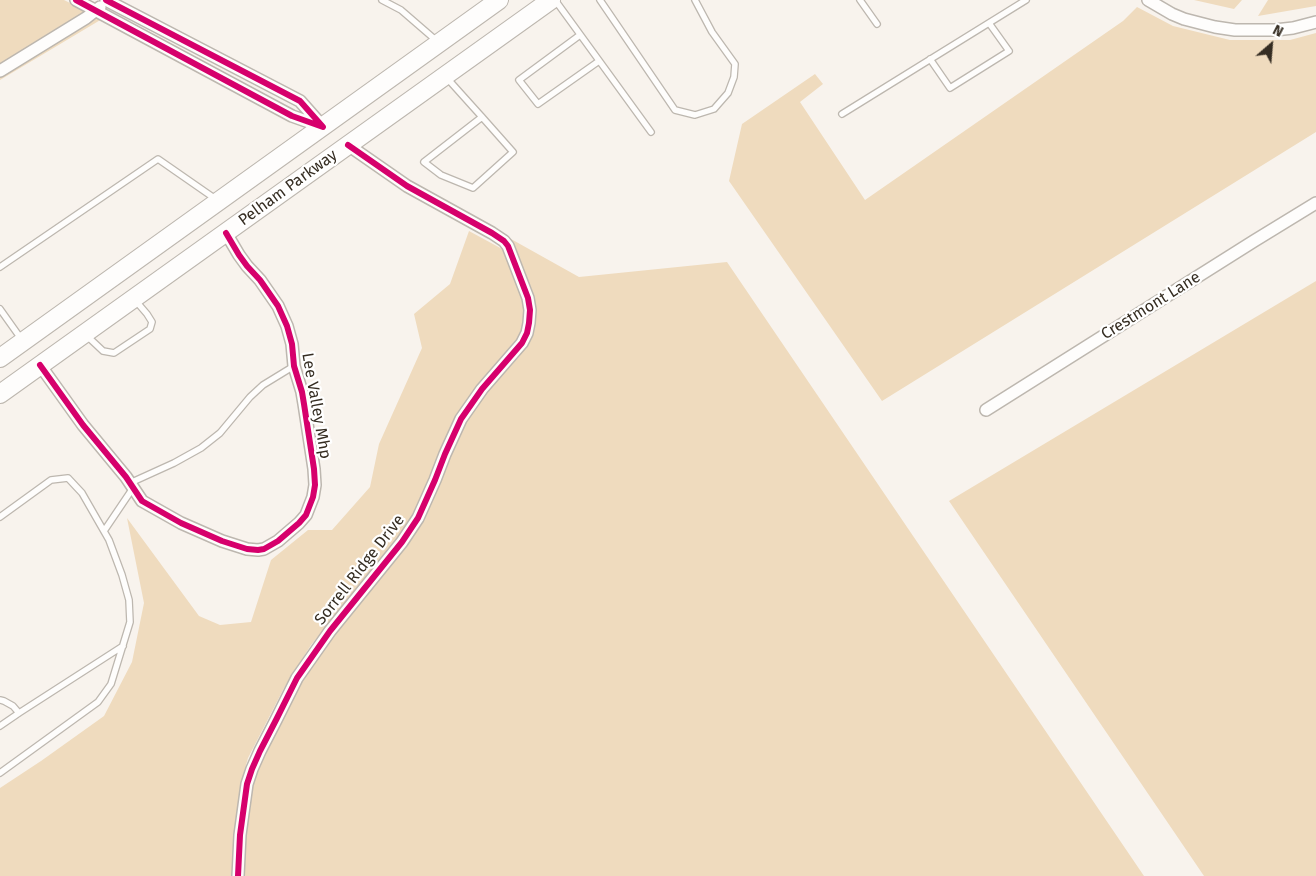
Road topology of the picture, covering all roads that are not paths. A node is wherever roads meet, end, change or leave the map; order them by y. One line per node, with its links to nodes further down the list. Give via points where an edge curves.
1 (76, 0): 12 (street)
2 (108, 0): 12 (street); 24 (street, via 300,101)
3 (382, 0): 17 (lane, via 401,10)
4 (499, 0): 17 (main road, Pelham Parkway)
5 (551, 0): 21 (main road, Pelham Parkway)
6 (555, 0): 16 (lane)
7 (600, 0): 8 (lane, via 674,110 694,115 714,109 728,93 735,64 712,32)
8 (695, 0)
9 (860, 0): 15 (lane)
10 (1026, 0): 14 (lane)
11 (1148, 0): 13 (street, via 1184,19 1215,27 1275,30)
12 (96, 11): 20 (street); 24 (street, via 292,116)
13 (1316, 22)
14 (989, 23): 18 (lane); 18 (lane, via 1010,51 950,88)
15 (877, 24)
16 (580, 35): 19 (lane); 19 (lane, via 519,80 538,104)
17 (440, 43): 24 (main road, Pelham Parkway)
18 (930, 59): 22 (lane)
19 (599, 61): 25 (lane)
20 (0, 71)
21 (445, 76): 23 (lane); 26 (main road, Pelham Parkway)
22 (842, 114)
23 (482, 117): 23 (lane, via 513,152 473,188 441,175 424,162)
24 (323, 126): 26 (main road); 27 (main road, Pelham Parkway)
25 (651, 132)
26 (348, 145): 29 (main road, Pelham Parkway); 48 (street, Sorrell Ridge Drive, via 407,186 504,241 528,298 529,323 522,343 461,419 418,518 297,678 247,784)
27 (219, 201): 29 (main road); 30 (lane, via 158,159); 34 (main road, Pelham Parkway)
28 (1316, 203): 39 (street, Crestmont Lane)
29 (226, 232): 31 (main road, Pelham Parkway); 37 (street, Lee Valley Mhp, via 239,255 278,306 292,344)
30 (0, 267)
31 (134, 298): 33 (main road, Pelham Parkway); 33 (lane, via 152,322 150,329 114,353 103,351)
32 (1, 312): 34 (lane)
33 (85, 333): 36 (main road, Pelham Parkway)
34 (23, 342): 35 (main road, Pelham Parkway); 36 (main road)
35 (0, 358)
36 (40, 365): 38 (main road, Pelham Parkway); 40 (street, Lee Valley Mhp)
37 (294, 366): 40 (lane, via 263,385 220,433 201,448); 40 (street, Lee Valley Mhp, via 302,392 315,485 306,515 278,541 258,550 222,541 156,510 142,501)
38 (0, 394)
39 (986, 410)
40 (132, 486): 42 (lane)
41 (0, 517): 42 (lane, via 51,480 68,478 82,493)
42 (104, 531): 43 (lane, via 129,600 130,622)
43 (123, 646): 45 (lane); 47 (lane, via 111,684 98,702)
44 (0, 700): 45 (lane)
45 (19, 713): 46 (lane)
46 (0, 726)
47 (0, 773)
48 (238, 876)

